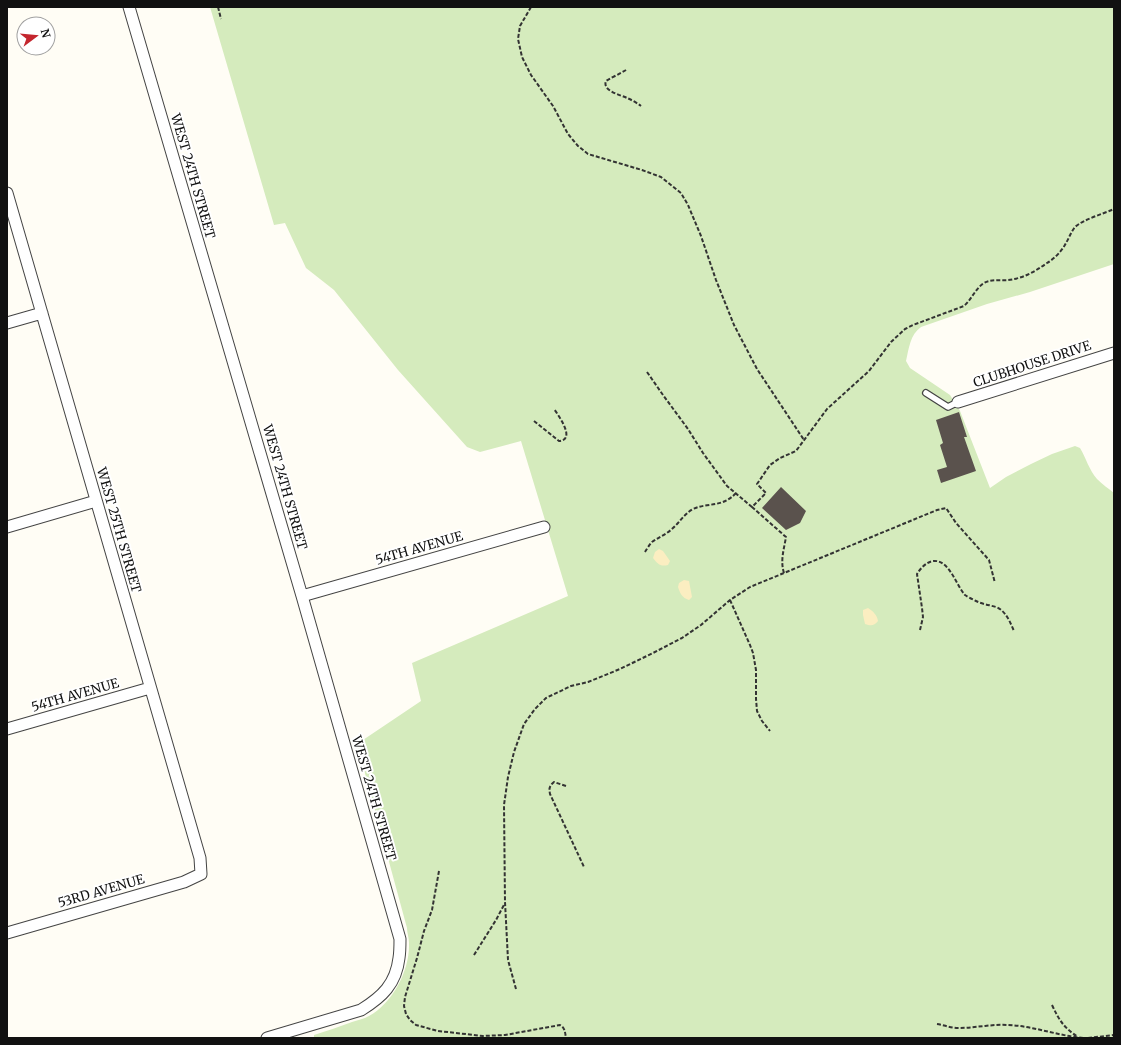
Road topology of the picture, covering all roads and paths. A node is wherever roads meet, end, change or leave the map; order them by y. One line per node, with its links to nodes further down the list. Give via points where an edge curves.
1 (130, 7): 26 (street, WEST 24TH STREET)
2 (218, 7): 4 (path)
3 (531, 7): 17 (path, via 520,26 518,39 522,57 568,134 588,154 660,177 681,193 701,236 734,325 757,369)
4 (221, 19)
5 (626, 70): 6 (path, via 608,79 606,85 611,92)
6 (641, 106)
7 (7, 193): 9 (street, WEST 25TH STREET)
8 (1114, 209): 17 (path, via 1080,223 1055,257 1025,276 1007,281 986,282 979,286 964,306 905,329 891,342 869,371 827,409)
9 (42, 313): 10 (street); 19 (street, WEST 25TH STREET)
10 (7, 323)
11 (1114, 353): 14 (street, CLUBHOUSE DRIVE)
12 (647, 372): 18 (path, via 727,486)
13 (926, 393): 14 (lane, via 948,407)
14 (958, 402)
15 (554, 409): 16 (path, via 564,427 564,440 559,441)
16 (534, 421)
17 (804, 440): 20 (path, via 796,451 770,465 757,484 766,493)
18 (736, 493): 20 (path); 23 (path, via 725,502 702,506 685,514)
19 (96, 501): 21 (street); 30 (street, WEST 25TH STREET)
20 (752, 507): 24 (path, via 786,537 782,567)
21 (7, 526)
22 (544, 527): 26 (street, 54TH AVENUE)
23 (645, 552)
24 (784, 573): 25 (path, via 946,508 956,524 989,560); 27 (path, via 750,587)
25 (995, 583)
26 (302, 596): 44 (street, WEST 24TH STREET, via 400,939 399,958 395,976 375,1002 361,1010)
27 (730, 600): 32 (path, via 753,653 757,711); 37 (path, via 682,638 620,669 557,692 546,698 529,716 514,752 504,805)
28 (920, 630): 29 (path, via 923,617 917,574 926,564 937,561 943,563 965,595 998,608 1007,616)
29 (1014, 631)
30 (150, 688): 31 (street, 54TH AVENUE); 36 (street, WEST 25TH STREET, via 200,858)
31 (7, 729)
32 (770, 731)
33 (566, 786): 34 (path, via 554,782 550,785 550,794)
34 (584, 867)
35 (440, 871): 45 (path, via 434,906 405,997 404,1006 410,1020 416,1025 438,1030 483,1036 505,1035 560,1025)
36 (201, 874): 38 (street, 53RD AVENUE, via 176,884)
37 (505, 902): 39 (path); 40 (path, via 508,960)
38 (7, 933)
39 (474, 954)
40 (516, 989)
41 (1052, 1006): 46 (path, via 1063,1026)
42 (937, 1024): 46 (path, via 958,1028 1006,1024)
43 (1114, 1035): 48 (path)
44 (267, 1038)
45 (566, 1038)
46 (1079, 1038): 47 (path)
47 (1084, 1038)
48 (1088, 1038)

